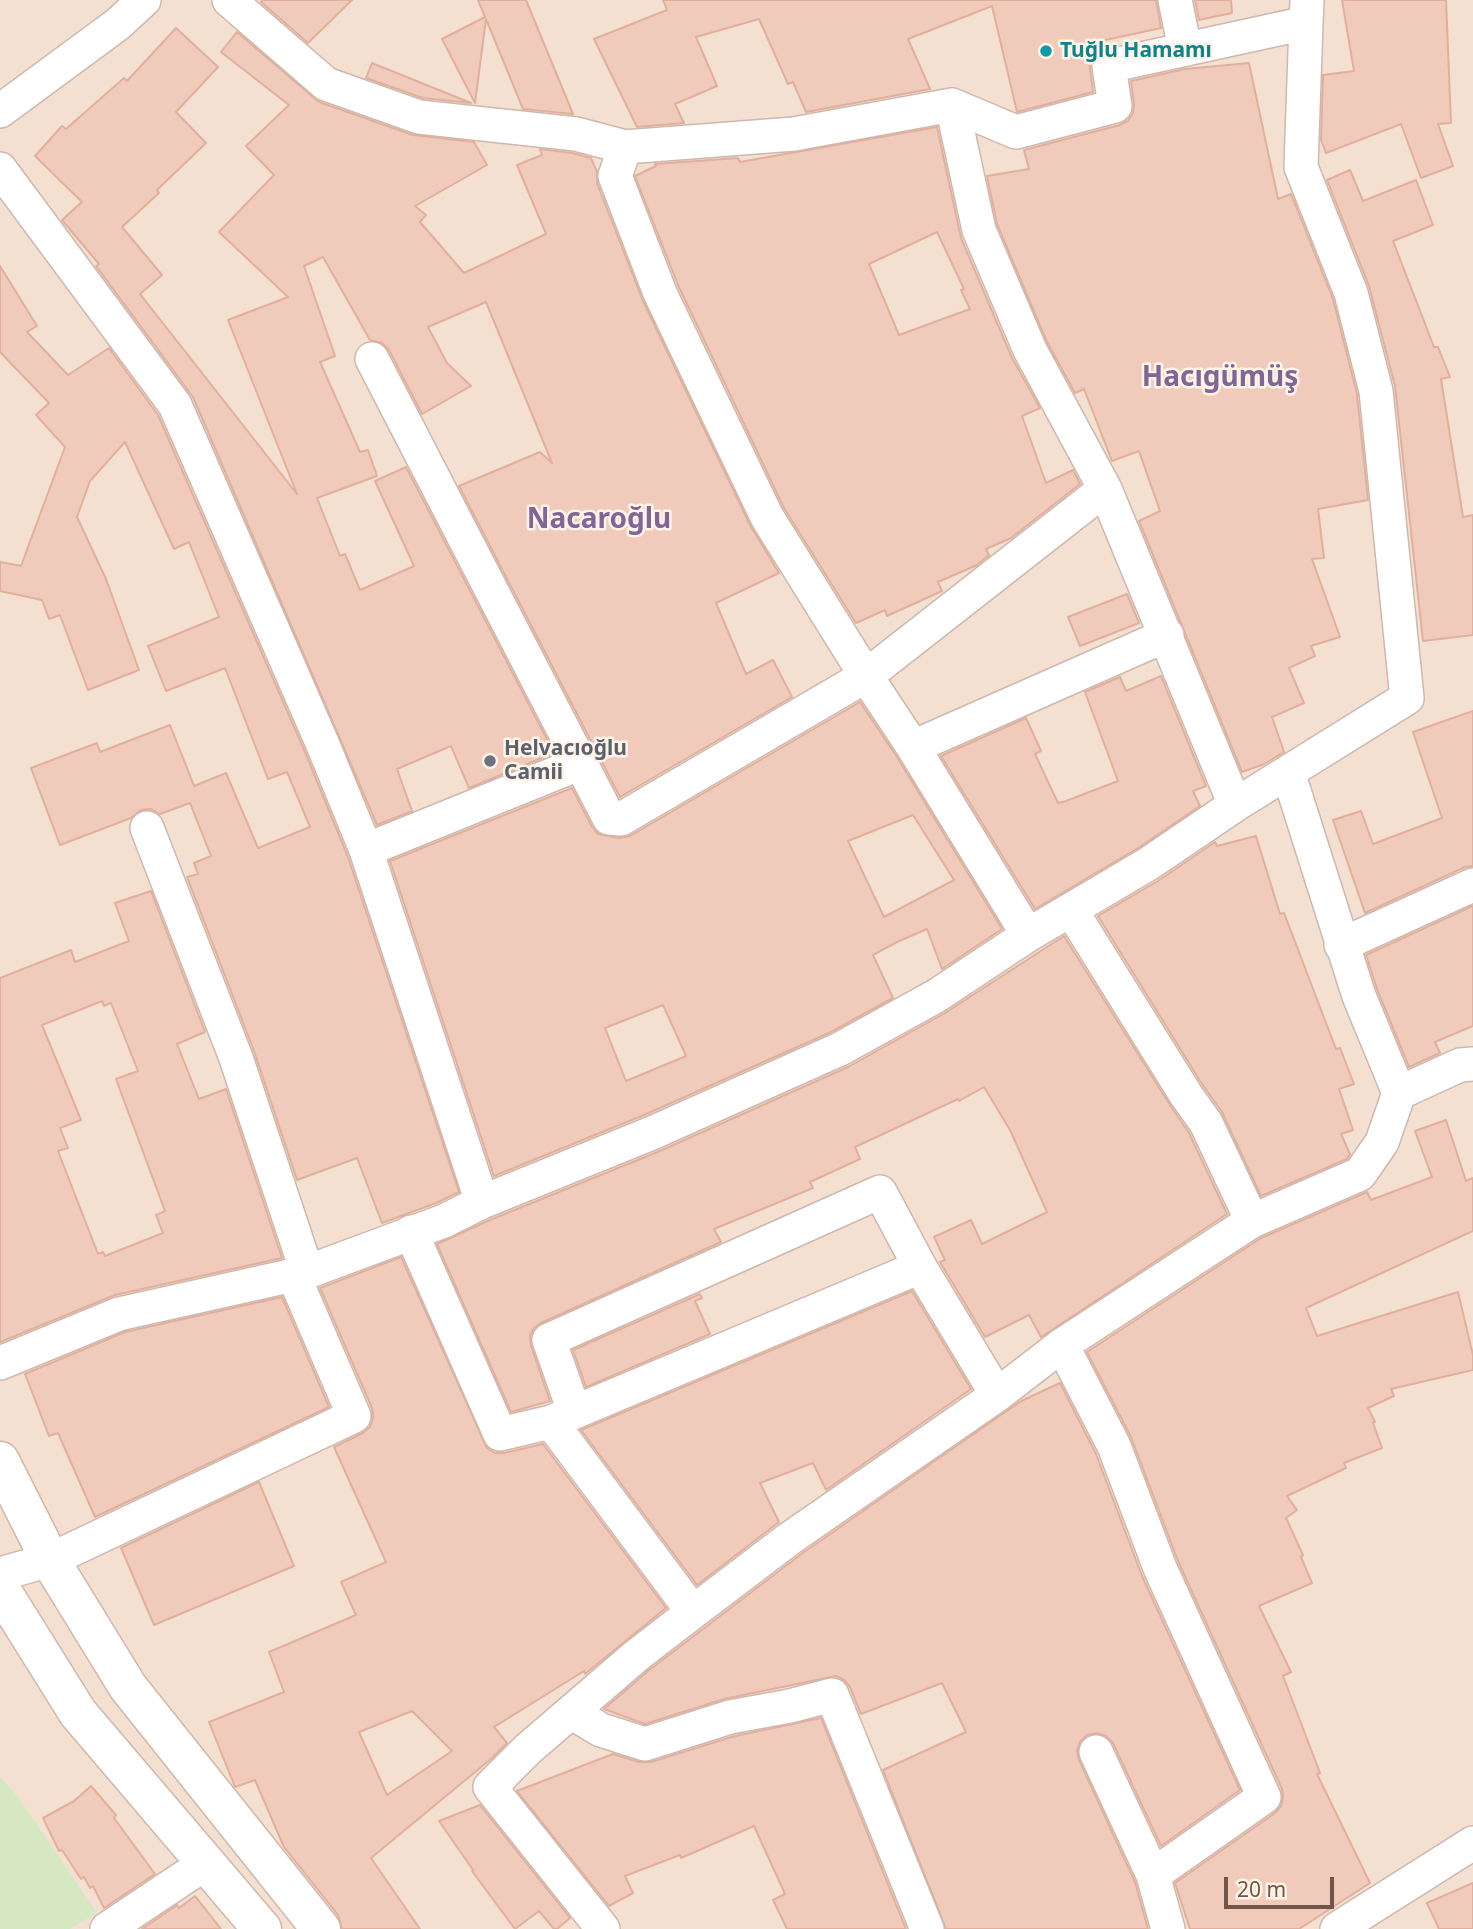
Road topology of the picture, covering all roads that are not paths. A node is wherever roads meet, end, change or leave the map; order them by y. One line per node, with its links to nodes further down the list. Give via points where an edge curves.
1 (144, 0): 7 (street)
2 (229, 0): 8 (street, via 326,84 419,117 576,134)
3 (1175, 0): 5 (street)
4 (1306, 12): 5 (street); 16 (street, via 1301,167 1351,293 1376,391 1407,698)
5 (1185, 49): 6 (street, via 1110,66 1115,106 1016,132)
6 (952, 105): 8 (street, via 794,134); 11 (street, via 979,230 1030,349)
7 (0, 111)
8 (625, 147): 13 (street, via 615,176 660,293 767,517)
9 (0, 169): 19 (street, via 175,405)
10 (372, 359): 15 (street)
11 (1105, 489): 12 (street); 13 (street)
12 (1167, 635): 14 (street); 17 (street)
13 (866, 676): 14 (street); 15 (street, via 621,819 609,818)
14 (913, 747): 22 (street)
15 (581, 763): 19 (street)
16 (1289, 772): 17 (street); 23 (street)
17 (1235, 805): 21 (street)
18 (147, 828): 30 (street, via 236,1058)
19 (366, 850): 26 (street)
20 (1473, 885): 23 (street)
21 (1072, 910): 22 (street); 27 (street, via 1206,1123)
22 (1028, 935): 26 (street, via 936,996 840,1049)
23 (1341, 945): 25 (street)
24 (1473, 1064): 25 (street, via 1460,1065)
25 (1399, 1093): 27 (street, via 1382,1142 1360,1174)
26 (482, 1202): 28 (street)
27 (1252, 1221): 31 (street)
28 (411, 1232): 30 (street); 34 (street, via 500,1434)
29 (920, 1267): 33 (street); 34 (street); 34 (street, via 880,1192 549,1340)
30 (307, 1272): 32 (street, via 118,1314); 36 (street, via 296,1281 354,1416)
31 (1062, 1345): 33 (street); 44 (street, via 1114,1446 1160,1568 1264,1797)
32 (0, 1363)
33 (997, 1395): 39 (street, via 789,1539)
34 (562, 1416): 39 (street)
35 (0, 1461): 36 (main road)
36 (50, 1560): 37 (street); 47 (main road, via 128,1687)
37 (0, 1574)
38 (0, 1588): 43 (main road, via 78,1713)
39 (693, 1612): 40 (street)
40 (571, 1713): 48 (street, via 490,1787); 49 (street, via 601,1730 645,1744 730,1717 832,1695)
41 (1096, 1752): 44 (street)
42 (1473, 1843): 51 (street)
43 (206, 1863): 45 (street); 46 (main road)
44 (1153, 1875): 50 (street)
45 (107, 1929)
46 (262, 1929)
47 (321, 1929)
48 (603, 1929)
49 (927, 1929)
50 (1168, 1929)
51 (1337, 1929)

